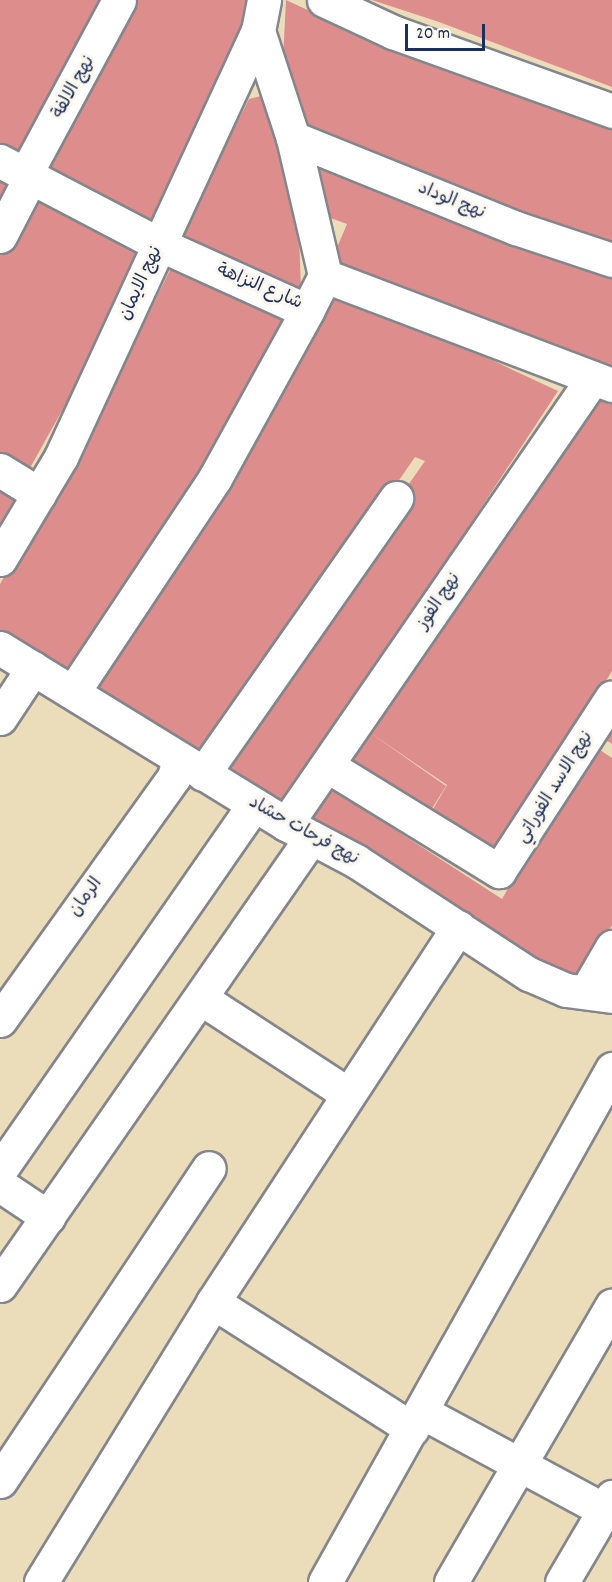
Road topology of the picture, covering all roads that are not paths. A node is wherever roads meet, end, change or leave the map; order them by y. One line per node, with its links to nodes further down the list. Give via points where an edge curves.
1 (119, 0): 6 (street, نهج الالفة)
2 (324, 0): 4 (street, via 393,32)
3 (261, 15): 5 (street); 8 (street, نهج الايمان)
4 (612, 111)
5 (293, 138): 9 (street, نهج الوداد, via 516,228); 10 (street)
6 (19, 170): 7 (street, نهج الالفة); 8 (street, شارع النزاهة)
7 (0, 236)
8 (161, 245): 11 (street, شارع النزاهة); 14 (street, نهج الايمان)
9 (612, 260)
10 (325, 276): 11 (street, شارع النزاهة); 12 (street)
11 (307, 311): 19 (street, via 215,478)
12 (603, 382): 23 (street, نهج الفوز)
13 (0, 470): 14 (street)
14 (39, 494): 16 (street, نهج الايمان)
15 (396, 498): 24 (street, الرمان)
16 (0, 559)
17 (0, 648): 18 (street, نهج فرحات حشاد)
18 (33, 668): 19 (street, نهج فرحات حشاد); 21 (street)
19 (73, 692): 24 (street, نهج فرحات حشاد)
20 (612, 697): 22 (street, نهج الاسد الفوراتي)
21 (0, 718)
22 (600, 746): 23 (street, نهج الاسد الفوراتي, via 508,865 494,871)
23 (328, 766): 26 (street, نهج الفوز)
24 (185, 770): 25 (street, نهج فرحات حشاد); 31 (street, الرمان)
25 (254, 805): 26 (street, نهج فرحات حشاد); 35 (street)
26 (298, 831): 27 (street, نهج فرحات حشاد); 30 (street, نهج الفوز)
27 (458, 927): 29 (street, نهج فرحات حشاد, via 550,985); 33 (street)
28 (612, 947): 29 (street)
29 (599, 993)
30 (202, 999): 33 (street); 37 (street, نهج الفوز)
31 (0, 1020)
32 (612, 1069): 41 (street)
33 (348, 1094): 39 (street)
34 (209, 1168): 43 (street)
35 (0, 1170)
36 (0, 1185): 37 (street)
37 (48, 1217): 38 (street, نهج الفوز)
38 (0, 1285)
39 (213, 1302): 41 (street); 45 (street)
40 (612, 1305): 42 (street)
41 (417, 1420): 42 (street); 46 (street)
42 (521, 1464): 44 (street); 47 (street)
43 (0, 1481)
44 (608, 1503): 48 (street)
45 (41, 1582)
46 (325, 1582)
47 (451, 1582)
48 (562, 1582)

